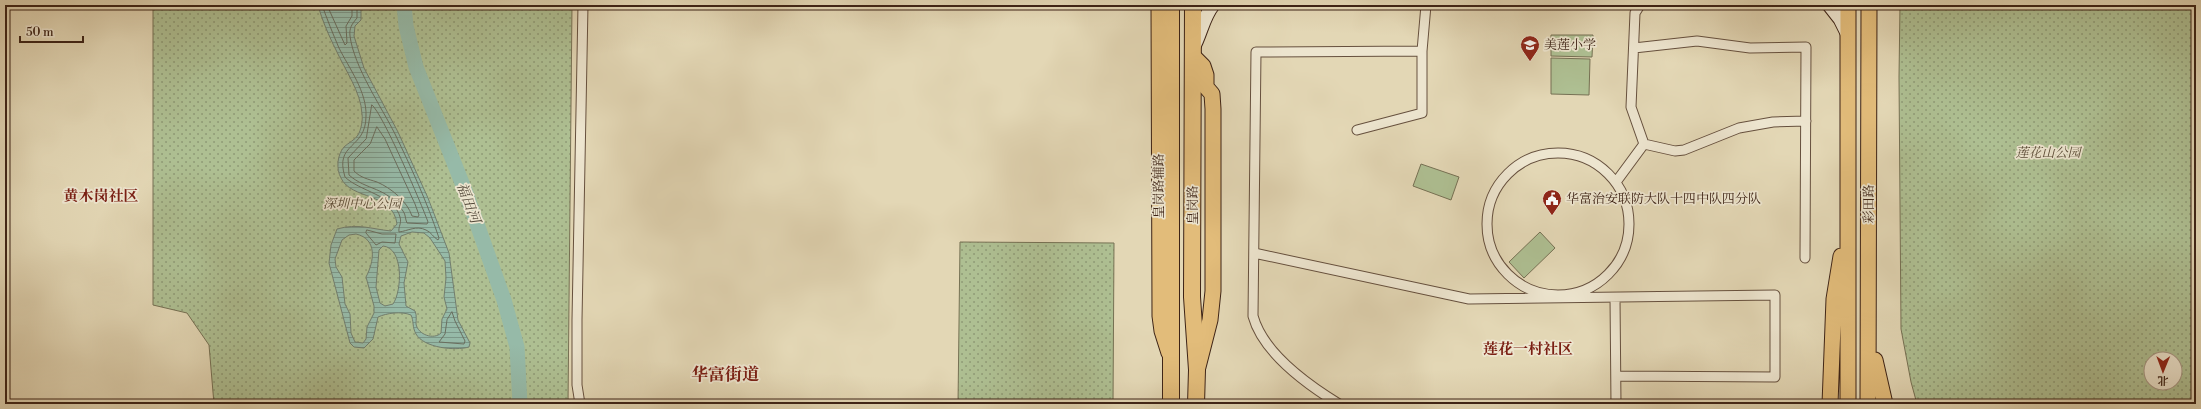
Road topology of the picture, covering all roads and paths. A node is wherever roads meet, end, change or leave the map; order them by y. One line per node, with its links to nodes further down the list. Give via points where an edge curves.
1 (583, 5): 27 (street, via 577,320 577,385)
2 (1159, 5): 24 (main road, 皇岗路辅路, via 1160,316)
3 (1171, 5): 24 (highway, 皇岗路)
4 (1193, 5): 14 (highway, 皇岗路)
5 (1213, 5): 14 (main road, via 1205,18)
6 (1426, 5): 13 (street)
7 (1640, 5): 12 (street, via 1635,13)
8 (1829, 5): 11 (main road, via 1840,19)
9 (1848, 5): 11 (main road, 彩田路)
10 (1870, 5): 23 (main road, 彩田路)
11 (1848, 36): 19 (main road, 彩田路)
12 (1634, 48): 15 (street, via 1697,41 1750,48 1806,47); 17 (street, via 1631,107)
13 (1422, 51): 16 (street, via 1422,113); 20 (street, via 1256,52)
14 (1193, 52): 26 (highway, 皇岗路, via 1192,297 1197,370)
15 (1806, 121): 17 (street, via 1773,122 1739,128 1684,150 1675,151); 21 (street)
16 (1357, 130)
17 (1644, 144): 18 (street)
18 (1616, 182): 18 (street, via 1599,165 1577,155 1553,152 1530,158 1509,171 1495,189 1487,211 1487,234 1494,257 1508,275 1528,288 1550,295 1574,293 1595,285 1613,269 1625,249 1630,226 1627,203)
19 (1848, 223): 31 (main road, via 1834,299); 32 (main road, 彩田路)
20 (1254, 253): 22 (street, via 1469,299); 29 (street, via 1253,316 1256,328 1264,342 1298,375)
21 (1805, 258)
22 (1615, 298): 25 (street); 25 (street, via 1775,295 1775,377)
23 (1869, 319): 33 (main road, 彩田路); 34 (main road, via 1874,356)
24 (1171, 366): 28 (highway, 皇岗路)
25 (1616, 376): 30 (street)
26 (1196, 403)
27 (580, 404)
28 (1171, 404)
29 (1340, 404)
30 (1616, 404)
31 (1830, 404)
32 (1848, 404)
33 (1868, 404)
34 (1886, 404)

